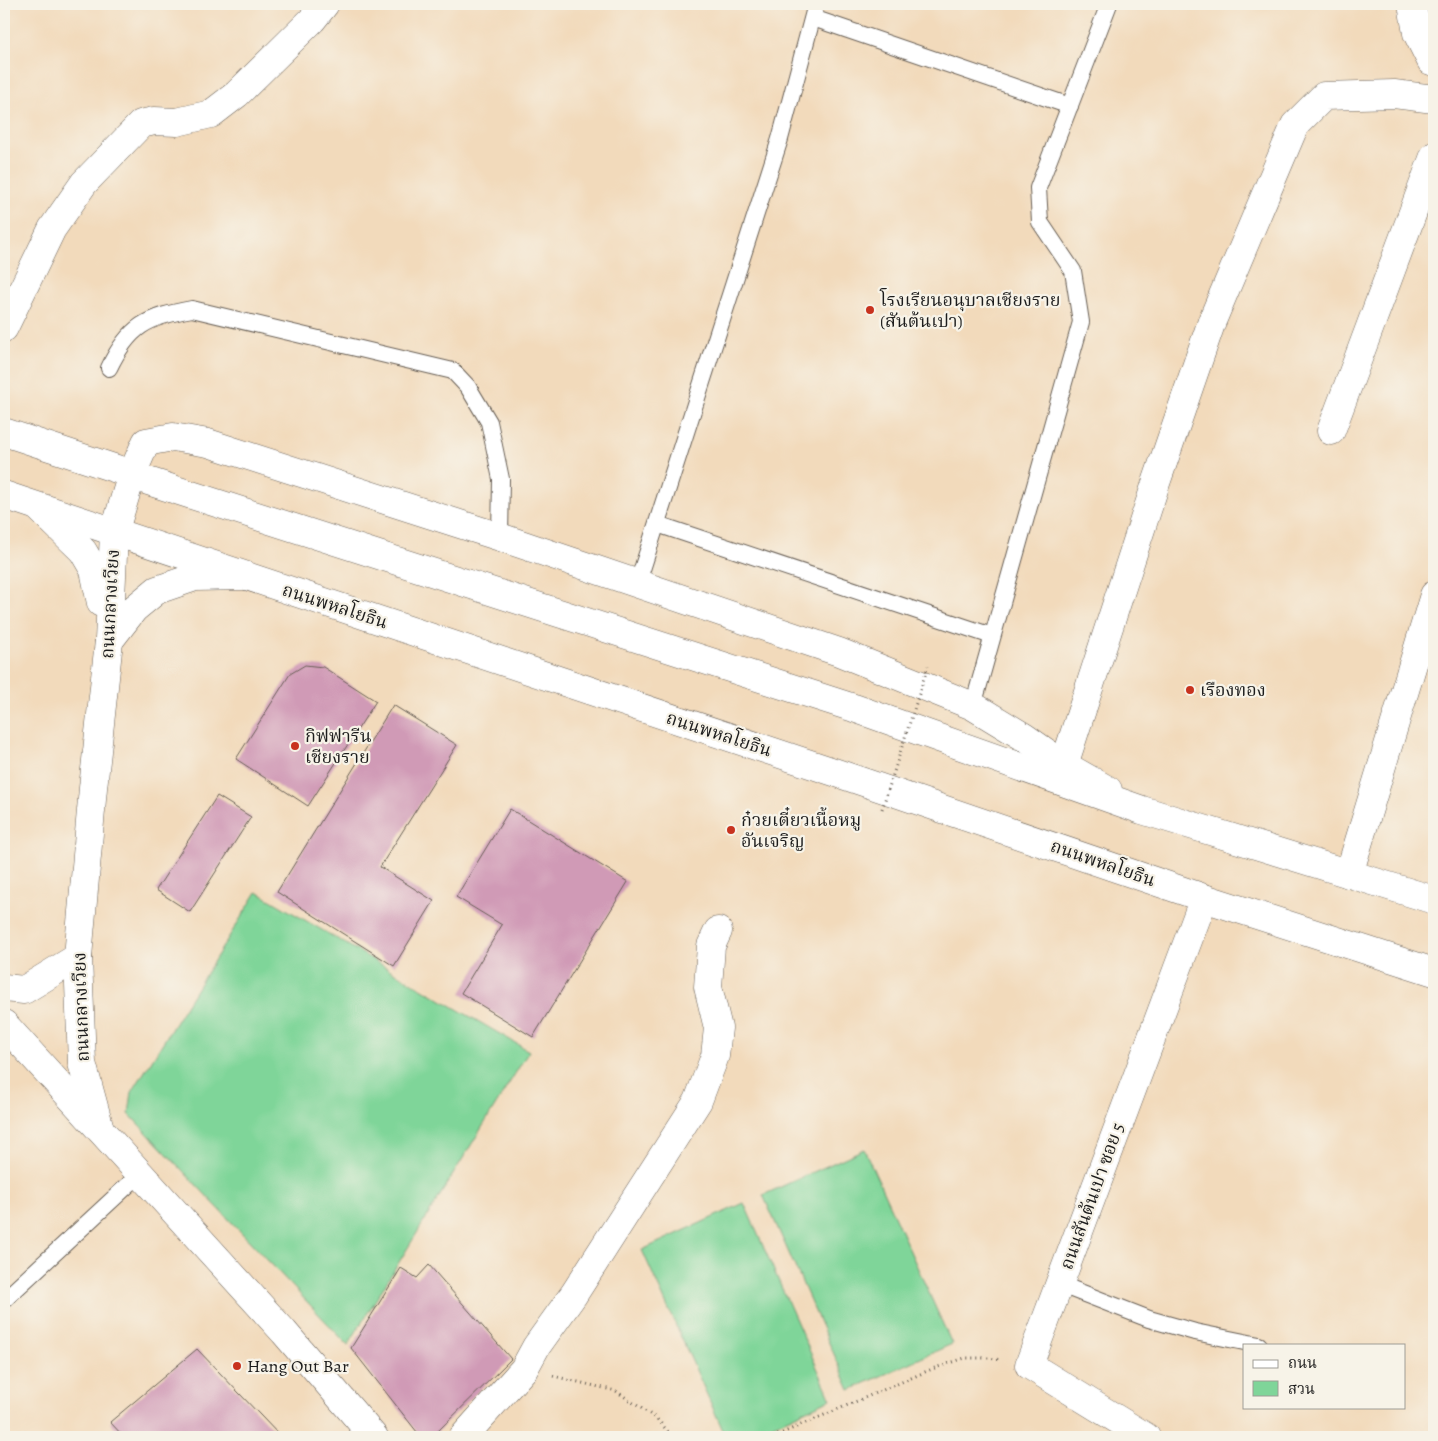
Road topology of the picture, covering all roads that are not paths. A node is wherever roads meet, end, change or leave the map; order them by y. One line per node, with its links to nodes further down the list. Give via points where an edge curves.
1 (325, 4): 9 (main road, via 237,94 211,114 177,122 140,124 84,183 52,229)
2 (1109, 4): 7 (lane)
3 (1412, 4): 5 (main road, via 1417,32 1430,61)
4 (814, 11): 7 (lane); 16 (lane, via 780,139)
5 (1434, 62)
6 (1434, 99): 25 (main road, via 1394,94 1324,96 1295,125 1212,322)
7 (1070, 106): 22 (lane, via 1038,188 1040,222 1073,271 1081,322)
8 (1434, 156): 11 (main road)
9 (4, 328)
10 (109, 368): 18 (lane, via 118,349 138,326 166,313 192,309 453,371 468,387 489,422 501,480)
11 (1331, 431)
12 (4, 432): 13 (main road)
13 (132, 474): 17 (main road, ถนนกลางเวียง); 18 (main road, ถนนกลางเวียง, via 146,442 173,437 199,441); 26 (main road, via 154,484 854,708)
14 (4, 496): 15 (main road, ถนนพหลโยธิน)
15 (39, 508): 17 (main road, ถนนพหลโยธิน); 23 (main road, via 83,551 94,570)
16 (657, 524): 20 (lane); 22 (lane)
17 (114, 533): 19 (main road, ถนนพหลโยธิน); 23 (main road, ถนนกลางเวียง)
18 (500, 537): 20 (main road)
19 (242, 576): 23 (main road, via 194,577 157,590 134,609); 28 (main road, ถนนพหลโยธิน)
20 (637, 585): 24 (main road, via 839,652)
21 (1434, 594): 27 (main road)
22 (992, 636): 24 (lane)
23 (109, 641): 31 (main road, ถนนกลางเวียง)
24 (973, 706): 25 (main road)
25 (1064, 765): 26 (main road)
26 (1142, 810): 27 (main road)
27 (1349, 874): 29 (main road)
28 (1204, 898): 32 (main road, ถนนพหลโยธิน); 37 (main road, ถนนสันต้นเปา ซอย 5)
29 (1434, 900)
30 (718, 930): 41 (main road, via 711,946 708,987 718,1028 715,1056 698,1101 524,1369)
31 (78, 957): 33 (main road, via 24,990); 35 (main road, ถนนกลางเวียง, via 82,1063)
32 (1434, 972)
33 (4, 988)
34 (4, 1024): 35 (main road)
35 (100, 1129): 36 (main road, ถนนกลางเวียง)
36 (140, 1174): 38 (lane); 40 (main road, ถนนกลางเวียง, via 284,1332)
37 (1059, 1284): 39 (lane, via 1149,1319); 42 (main road, ถนนสันต้นเปา ซอย 5, via 1029,1365)
38 (4, 1300)
39 (1254, 1344)
40 (374, 1437)
41 (463, 1437)
42 (1146, 1437)

